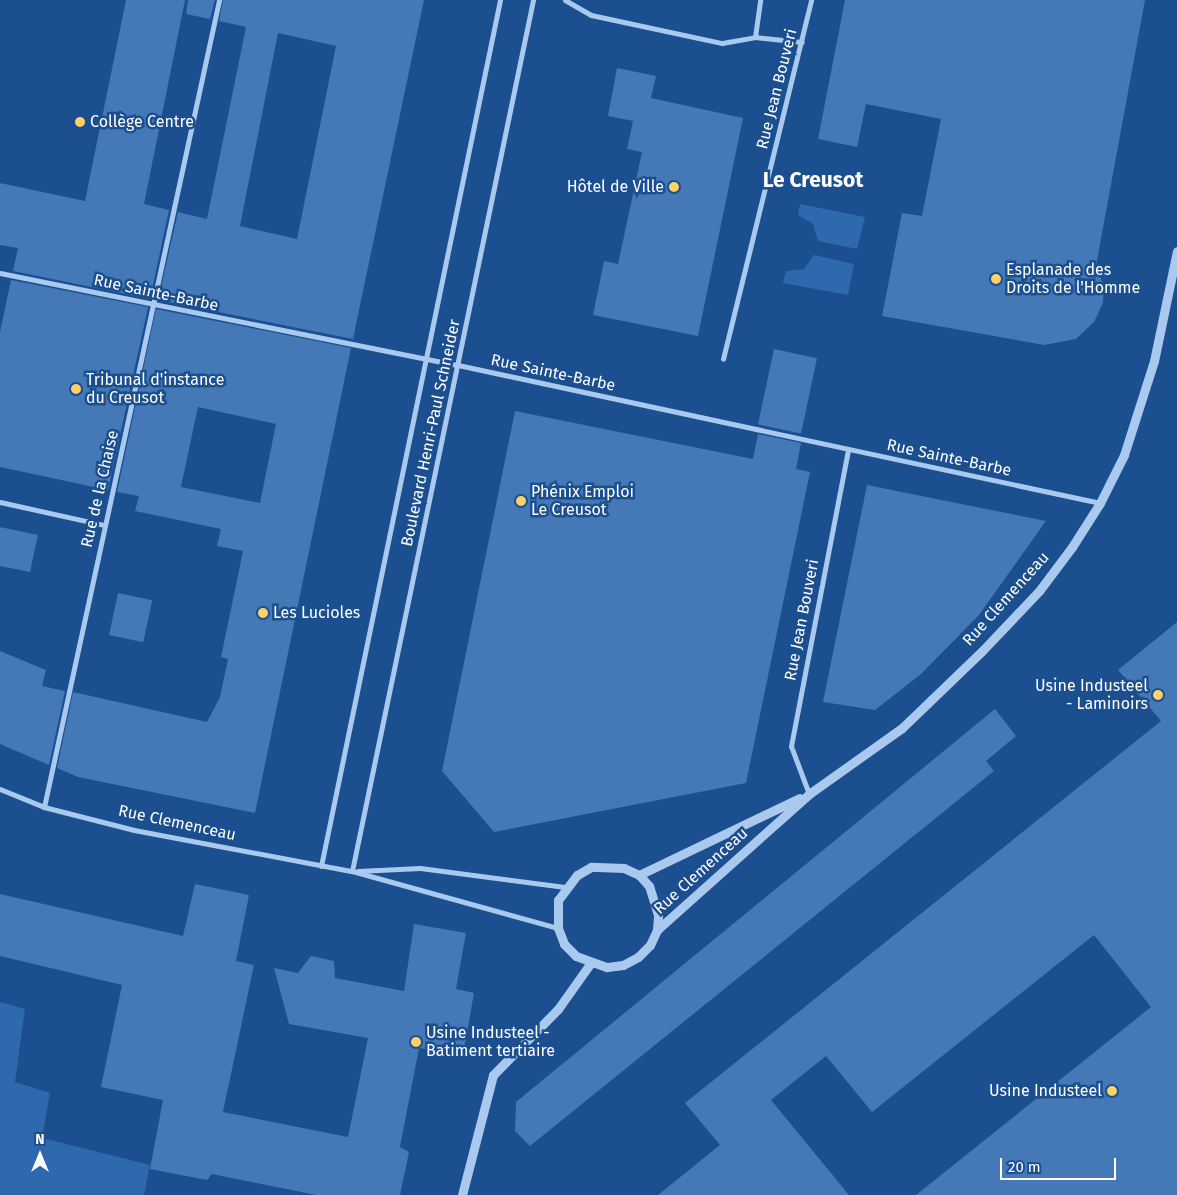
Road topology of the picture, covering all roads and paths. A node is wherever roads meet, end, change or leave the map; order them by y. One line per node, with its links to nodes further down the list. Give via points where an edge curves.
1 (219, 0): 11 (street, Rue de la Chaise)
2 (500, 0): 12 (street, Boulevard Henri-Paul Schneider)
3 (533, 0): 14 (street, Boulevard Henri-Paul Schneider)
4 (565, 0): 7 (street, via 591,15 722,43)
5 (760, 0): 7 (street)
6 (811, 0): 8 (street, Rue Jean Bouveri)
7 (755, 37): 8 (street)
8 (802, 42): 13 (street, Rue Jean Bouveri)
9 (1177, 251): 17 (street, Rue Clemenceau, via 1140,409 1124,455)
10 (0, 273): 11 (street, Rue Sainte-Barbe)
11 (154, 306): 12 (street, Rue Sainte-Barbe); 18 (street, Rue de la Chaise)
12 (426, 359): 14 (street, Rue Sainte-Barbe); 22 (street, Boulevard Henri-Paul Schneider)
13 (723, 359)
14 (458, 365): 15 (street, Rue Sainte-Barbe); 23 (street, Boulevard Henri-Paul Schneider)
15 (848, 449): 17 (street, Rue Sainte-Barbe); 20 (street, Rue Jean Bouveri, via 791,746)
16 (0, 502): 18 (street)
17 (1100, 503): 20 (street, Rue Clemenceau, via 1039,591 982,651 902,728)
18 (104, 525): 21 (street, Rue de la Chaise)
19 (0, 789): 21 (street, Rue Clemenceau)
20 (809, 794): 24 (street, Rue Clemenceau); 27 (street, Rue Clemenceau)
21 (44, 807): 22 (street, Rue Clemenceau, via 134,830)
22 (321, 866): 23 (street, Rue Clemenceau)
23 (352, 872): 25 (street, Rue Clemenceau, via 420,868); 26 (street, Rue Clemenceau)
24 (639, 875): 25 (street, via 624,868 591,867); 27 (street, Rue Clemenceau, via 656,900)
25 (565, 887): 26 (street, via 557,907)
26 (558, 928): 28 (street, via 564,944)
27 (657, 930): 28 (street, Rue Clemenceau, via 644,951 623,965)
28 (590, 964): 29 (street, via 558,1009 493,1075)
29 (462, 1195)

